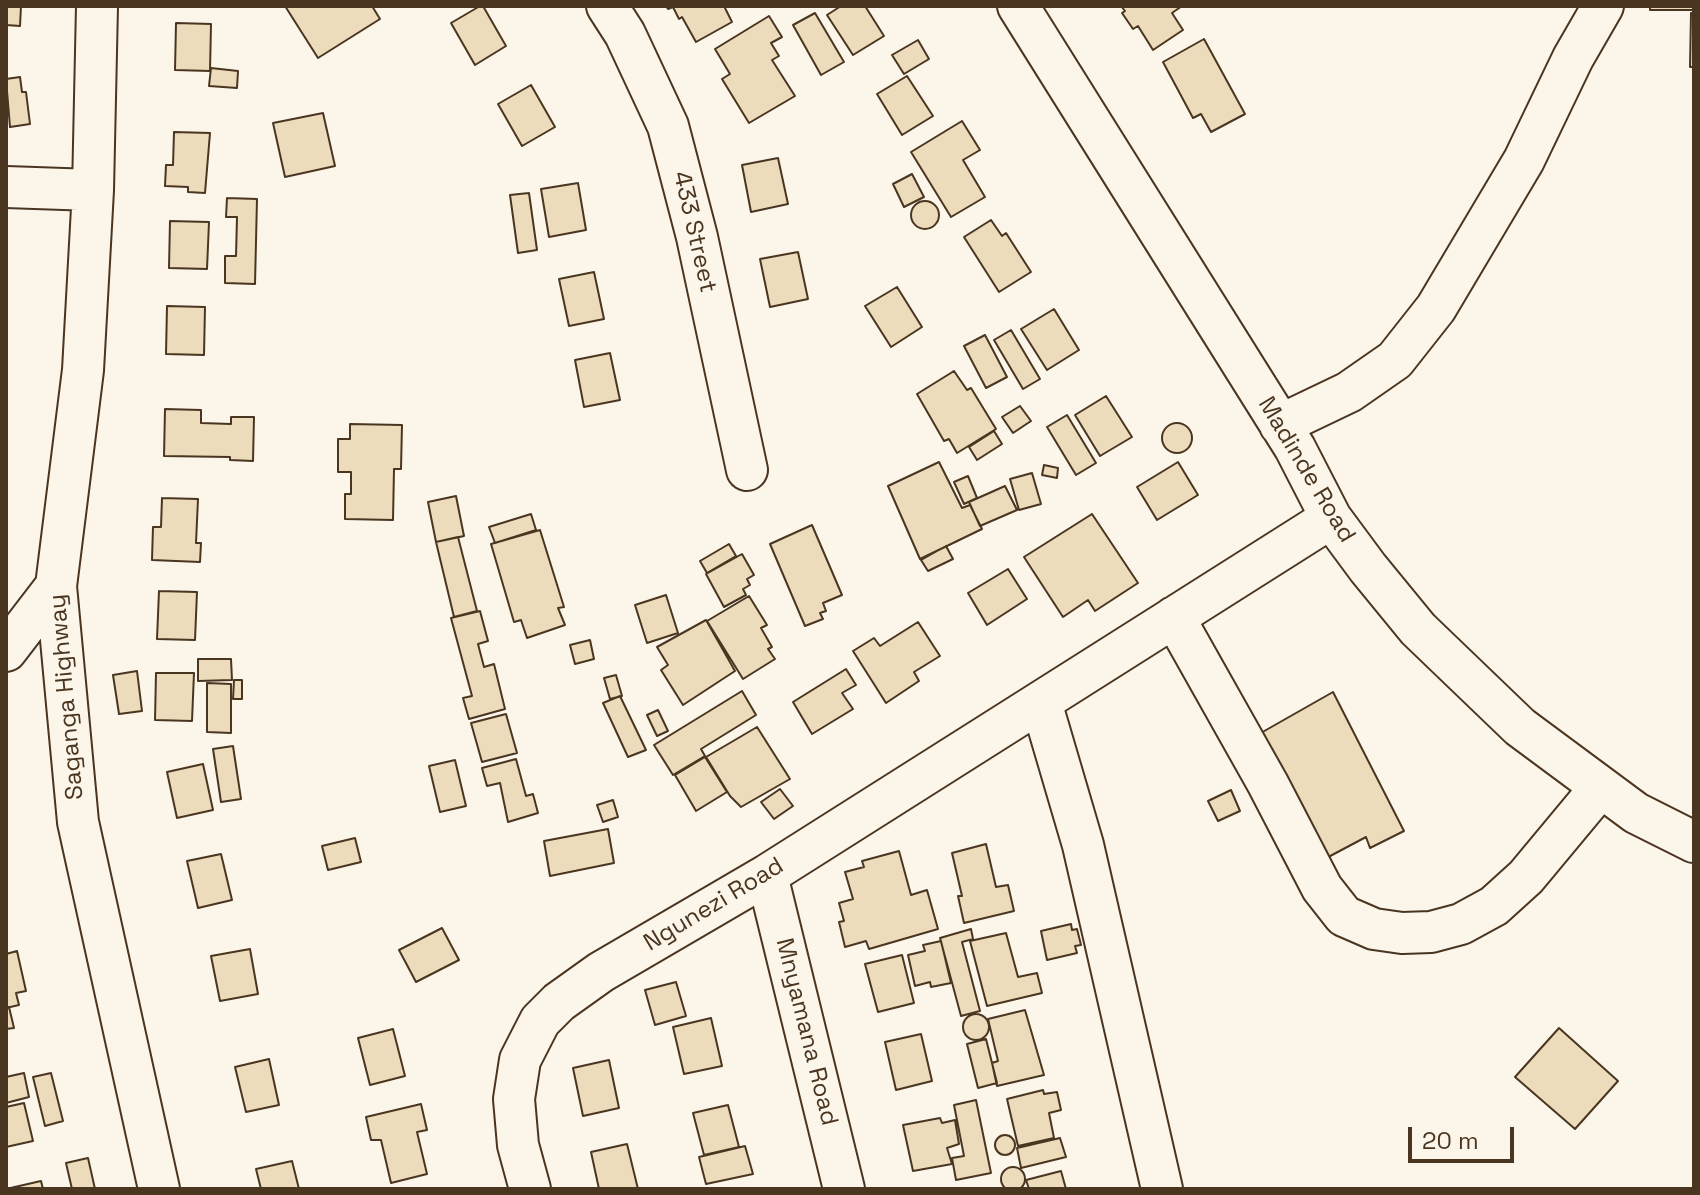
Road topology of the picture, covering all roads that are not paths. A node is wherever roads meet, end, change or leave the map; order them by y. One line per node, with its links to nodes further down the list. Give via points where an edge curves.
1 (97, 6): 6 (street, Saganga Highway)
2 (607, 6): 8 (street, 433 Street, via 668,126)
3 (1018, 6): 7 (street, Madinde Road)
4 (1603, 6): 7 (street, via 1524,160 1436,308 1395,360 1349,392)
5 (6, 187): 6 (street)
6 (93, 190): 10 (street, Saganga Highway, via 83,370)
7 (1280, 425): 9 (street, Madinde Road)
8 (747, 470)
9 (1331, 518): 11 (street, Ngunezi Road); 14 (street, Madinde Road, via 1418,629 1520,727)
10 (56, 586): 12 (street); 17 (street, Saganga Highway, via 78,822)
11 (1174, 617): 13 (street, Ngunezi Road); 14 (street, via 1322,888 1344,916 1374,929 1431,932 1461,924 1494,906 1526,877)
12 (6, 651)
13 (1041, 702): 16 (street, Ngunezi Road); 20 (street, via 1083,845)
14 (1600, 788): 15 (street, Madinde Road)
15 (1694, 842)
16 (767, 875): 18 (street, Ngunezi Road, via 601,972 540,1021 520,1060 514,1099 518,1145); 19 (street, Mnyamana Road)
17 (159, 1189)
18 (530, 1189)
19 (844, 1189)
20 (1162, 1189)

